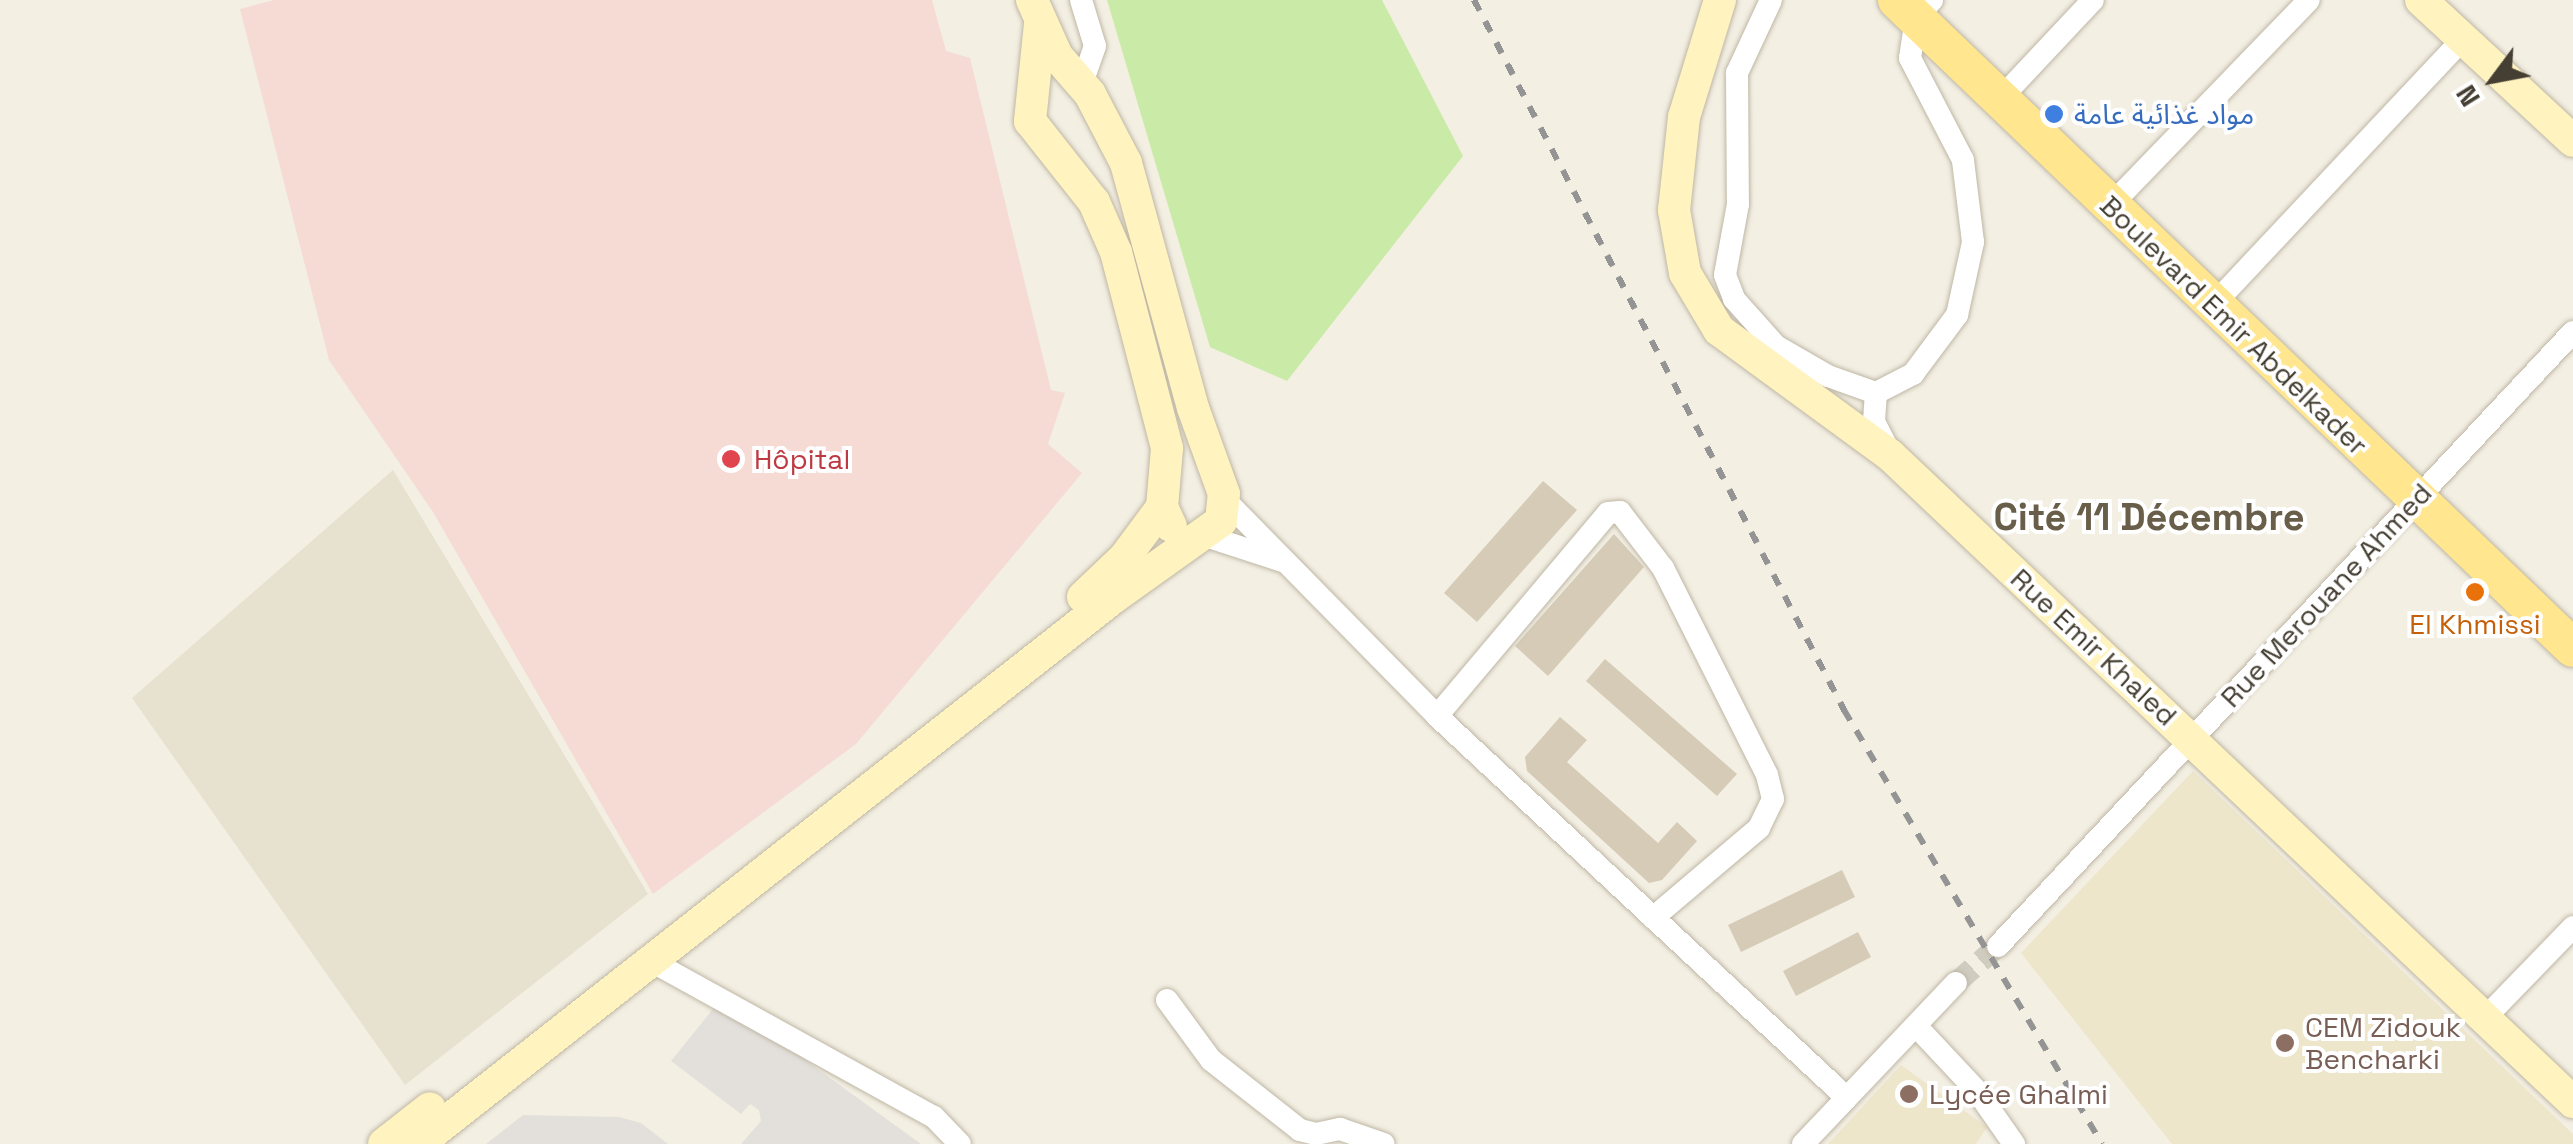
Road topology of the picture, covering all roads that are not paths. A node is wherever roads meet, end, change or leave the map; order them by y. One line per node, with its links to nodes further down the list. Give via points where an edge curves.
1 (1081, 0): 10 (street, via 1095,46)
2 (1720, 0): 21 (street, Rue Emir Khaled, via 1694,72 1674,166 1684,273 1720,330 1750,358)
3 (1771, 0): 20 (street, via 1737,73 1738,204 1726,274 1734,300 1776,346 1828,376)
4 (2093, 0): 11 (street)
5 (2309, 0): 17 (street)
6 (2422, 0): 9 (street)
7 (1915, 6): 11 (main road, Boulevard Emir Abdelkader); 20 (street, via 1910,58 1963,160 1973,242 1967,290 1948,330 1913,374)
8 (1036, 12): 10 (street); 12 (street)
9 (2464, 38): 13 (street); 18 (street)
10 (1085, 92): 12 (street, via 1057,82); 16 (street, via 1089,140); 22 (street, via 1134,184)
11 (2000, 98): 17 (main road, Boulevard Emir Abdelkader)
12 (1033, 101): 16 (street, via 1033,130)
13 (2536, 107): 14 (street); 15 (street)
14 (2573, 127)
15 (2573, 141)
16 (1053, 149): 23 (street, via 1094,202 1116,252 1165,438)
17 (2110, 206): 18 (main road, Boulevard Emir Abdelkader)
18 (2214, 304): 24 (main road, Boulevard Emir Abdelkader)
19 (2573, 332): 24 (street, Rue Merouane Ahmed)
20 (1876, 393): 21 (street, via 1874,421)
21 (1890, 454): 29 (street, Rue Emir Khaled)
22 (1222, 492): 23 (street, via 1190,472); 25 (street, via 1221,522); 26 (street)
23 (1164, 498): 25 (street, via 1174,529); 40 (street, via 1125,557 1080,600)
24 (2415, 498): 27 (main road, Boulevard Emir Abdelkader); 29 (street, Rue Merouane Ahmed)
25 (1200, 535): 26 (street); 33 (street)
26 (1286, 562): 28 (street)
27 (2573, 648)
28 (1437, 716): 30 (street); 30 (street, via 1608,513 1620,512 1663,568 1773,799 1760,828)
29 (2192, 740): 32 (street, Rue Merouane Ahmed); 36 (street, Rue Emir Khaled)
30 (1654, 918): 38 (street)
31 (2573, 927): 36 (street)
32 (1998, 946)
33 (651, 961): 41 (street); 42 (street, via 934,1117)
34 (1956, 983): 37 (street)
35 (1167, 1000): 43 (street, via 1211,1060 1300,1130 1346,1130)
36 (2484, 1020): 39 (street, Rue Emir Khaled)
37 (1918, 1028): 38 (street); 45 (street, via 1977,1091)
38 (1847, 1098): 44 (street)
39 (2573, 1102)
40 (384, 1144)
41 (418, 1144)
42 (960, 1144)
43 (1384, 1144)
44 (1803, 1144)
45 (2014, 1144)

